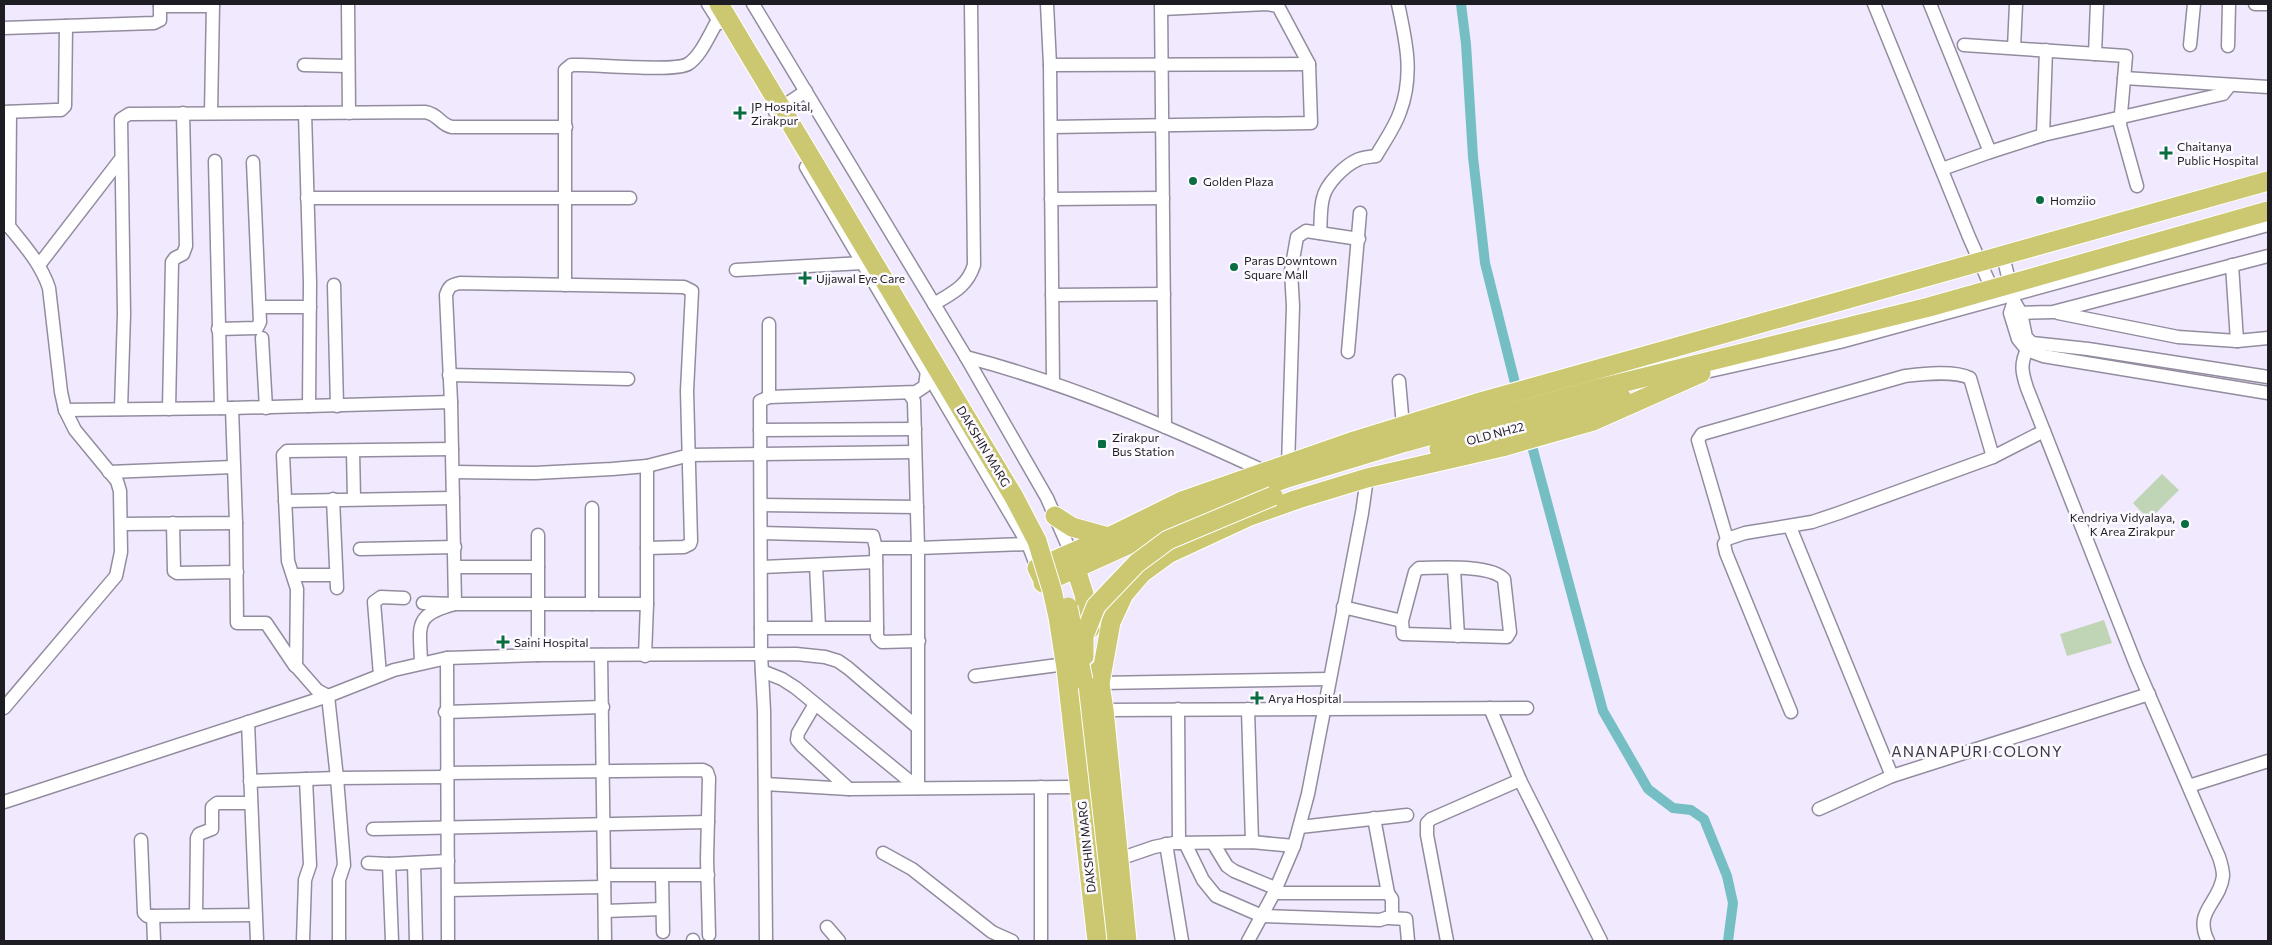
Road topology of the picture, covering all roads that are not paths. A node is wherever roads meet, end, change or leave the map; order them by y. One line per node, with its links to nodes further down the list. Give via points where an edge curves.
1 (348, 4): 32 (street)
2 (708, 4): 19 (street, DAKSHIN MARG)
3 (734, 4): 188 (highway, DAKSHIN MARG, bridge, via 1046,533)
4 (754, 4): 36 (street, DAKSHIN MARG)
5 (971, 4): 78 (street, via 974,265 963,286)
6 (1047, 4): 31 (street)
7 (1398, 4): 64 (street, via 1409,56 1408,84 1400,113 1376,156 1355,160 1328,187 1321,204)
8 (1874, 4): 52 (street)
9 (1930, 4): 48 (street)
10 (2016, 4): 25 (street)
11 (2097, 4): 27 (street)
12 (2194, 4): 22 (street)
13 (2229, 4): 24 (street)
14 (2254, 4): 15 (street)
15 (2268, 4)
16 (160, 5): 17 (street); 20 (street, via 160,20 154,23)
17 (213, 5): 39 (street)
18 (1162, 6): 28 (street); 29 (street, via 1278,6)
19 (718, 12): 42 (street, DAKSHIN MARG); 46 (street, via 693,60 686,66 571,66 565,70); 268 (highway, DAKSHIN MARG, bridge, via 1014,497 1037,541 1052,590 1063,651)
20 (66, 26): 21 (street); 37 (street, via 65,106 61,110)
21 (4, 28)
22 (2190, 44)
23 (1964, 45): 25 (street)
24 (2228, 46)
25 (2014, 48): 26 (street)
26 (2046, 50): 27 (street); 47 (street)
27 (2095, 54): 33 (street, via 2126,56)
28 (1162, 64): 29 (street); 31 (street); 44 (street)
29 (1309, 64): 44 (street, via 1311,123)
30 (304, 65): 32 (street)
31 (1050, 65): 45 (street)
32 (348, 66): 41 (street)
33 (2124, 78): 34 (street); 43 (street)
34 (2230, 85): 35 (street); 43 (street, via 2223,94)
35 (2268, 87)
36 (806, 91): 42 (street); 78 (street, DAKSHIN MARG)
37 (7, 112): 62 (street)
38 (183, 113): 39 (street); 49 (street, via 124,116 120,122); 108 (street, via 186,246 183,254 172,262)
39 (211, 113): 40 (street)
40 (305, 113): 41 (street); 55 (street)
41 (349, 113): 46 (street, via 433,113 446,126 452,127)
42 (774, 113): 69 (street, DAKSHIN MARG)
43 (2120, 117): 47 (street); 54 (street)
44 (1162, 126): 45 (street); 57 (street)
45 (1051, 127): 59 (street)
46 (566, 128): 58 (street)
47 (2043, 135): 48 (street)
48 (1990, 152): 52 (street)
49 (120, 160): 70 (street); 107 (street, via 124,314)
50 (215, 161): 84 (street)
51 (253, 162): 80 (street)
52 (1942, 169): 68 (street)
53 (2268, 180): 66 (highway)
54 (2136, 186)
55 (307, 198): 58 (street); 79 (street)
56 (630, 198): 58 (street)
57 (1163, 198): 59 (street); 77 (street)
58 (565, 199): 74 (street)
59 (1051, 199): 76 (street)
60 (2268, 211): 75 (highway)
61 (1360, 213): 65 (street)
62 (7, 224): 70 (street)
63 (2268, 225): 75 (street)
64 (1320, 233): 65 (street); 123 (street, via 1306,231 1298,237 1291,271)
65 (1358, 239): 89 (street)
66 (2004, 256): 68 (highway); 75 (street)
67 (2268, 256): 71 (street)
68 (1980, 262): 75 (street); 101 (highway)
69 (863, 263): 72 (street); 92 (street, DAKSHIN MARG)
70 (39, 265): 109 (street, via 49,288)
71 (2232, 265): 81 (street); 87 (street)
72 (736, 270)
73 (334, 285): 104 (street)
74 (565, 285): 93 (street, via 452,285 448,288); 120 (street, via 684,287 692,291 687,391)
75 (2007, 292): 82 (street); 91 (highway, via 1928,307)
76 (1052, 294): 77 (street); 97 (street)
77 (1164, 294): 112 (street)
78 (934, 304): 90 (street, DAKSHIN MARG)
79 (310, 306): 80 (street); 103 (street)
80 (260, 307): 84 (street, via 257,328)
81 (2053, 312): 82 (street); 87 (street, via 2178,337)
82 (2016, 313): 88 (street, via 2018,339); 94 (street, via 2032,343)
83 (769, 324): 100 (street)
84 (218, 329): 105 (street)
85 (262, 338): 106 (street)
86 (2268, 338): 87 (street)
87 (2237, 340)
88 (2027, 350): 99 (street); 115 (street, via 2022,370)
89 (1348, 352)
90 (966, 357): 97 (street); 136 (street, DAKSHIN MARG)
91 (1706, 367): 101 (highway); 101 (highway)
92 (927, 371): 98 (street, via 925,386); 145 (street, DAKSHIN MARG)
93 (449, 375): 95 (street); 102 (street)
94 (2268, 377)
95 (628, 380)
96 (1400, 381): 111 (street)
97 (1053, 383): 112 (street)
98 (909, 393): 100 (street); 113 (street, via 914,401)
99 (2268, 393)
100 (769, 397): 114 (street, via 760,401)
101 (1584, 400): 110 (highway); 110 (highway)
102 (451, 402): 104 (street); 116 (street)
103 (310, 406): 104 (street); 106 (street)
104 (337, 406)
105 (226, 408): 106 (street); 108 (street); 124 (street)
106 (266, 408)
107 (121, 409): 108 (street); 109 (street)
108 (168, 409)
109 (66, 410): 125 (street, via 75,430)
110 (1497, 424): 111 (highway); 128 (highway); 151 (highway, via 1284,479); 188 (highway, OLD NH22, bridge, via 1273,496 1168,540 1137,563 1096,606 1084,636)
111 (1403, 426): 123 (highway)
112 (1165, 427): 127 (street)
113 (915, 429): 114 (street); 118 (street)
114 (760, 430): 119 (street)
115 (2044, 431): 121 (street); 189 (street)
116 (452, 449): 117 (street); 126 (street)
117 (353, 451): 131 (street); 132 (street, via 284,452)
118 (915, 452): 119 (street); 134 (street)
119 (760, 454): 120 (street); 133 (street)
120 (690, 455): 122 (street); 147 (street, via 690,544 684,548)
121 (1993, 457): 140 (street, via 1839,513); 144 (street, via 1970,378 1960,375 1905,376 1702,434 1698,440)
122 (647, 466): 126 (street, via 535,473); 147 (street)
123 (1288, 466): 127 (highway)
124 (233, 467): 125 (street); 139 (street)
125 (109, 472): 138 (street, via 120,491)
126 (453, 472): 129 (street)
127 (1266, 472): 143 (highway, via 1182,502)
128 (1367, 478): 169 (street); 188 (highway, via 1250,516 1168,554 1142,573 1124,594 1111,622)
129 (453, 498): 131 (street); 146 (street)
130 (333, 499): 131 (street); 132 (street); 159 (street)
131 (354, 499)
132 (285, 501): 161 (street, via 288,561)
133 (761, 505): 134 (street); 141 (street)
134 (917, 507): 149 (street)
135 (592, 508): 167 (street)
136 (1056, 516): 143 (highway, via 1072,527); 151 (street, DAKSHIN MARG)
137 (173, 523): 138 (street); 139 (street); 158 (street, via 174,571)
138 (121, 524): 193 (street, via 121,552 116,576)
139 (236, 524): 158 (street)
140 (1790, 527): 144 (street); 207 (street)
141 (761, 533): 148 (street, via 870,535 875,539); 156 (street)
142 (538, 535): 154 (street)
143 (1108, 537): 151 (highway)
144 (1728, 539): 201 (street, via 1724,544 1726,553)
145 (1028, 544): 149 (street); 160 (street, DAKSHIN MARG)
146 (455, 548): 150 (street); 155 (street)
147 (647, 548): 168 (street)
148 (876, 548): 149 (street); 152 (street)
149 (918, 548): 175 (street)
150 (360, 549)
151 (1073, 560): 160 (highway); 188 (highway, DAKSHIN MARG, via 1084,594)
152 (876, 562): 153 (street); 173 (street)
153 (816, 565): 156 (street); 171 (street)
154 (538, 566): 155 (street); 165 (street)
155 (455, 567): 166 (street)
156 (761, 568): 172 (street)
157 (1454, 569): 170 (street, via 1419,568 1415,572); 174 (street); 174 (street, via 1497,573 1504,579 1510,632 1510,636 1499,638)
158 (237, 572): 183 (street, via 238,623 266,623)
159 (336, 575): 161 (street); 162 (street)
160 (1040, 575): 182 (highway)
161 (293, 576): 183 (street, via 298,597)
162 (337, 588)
163 (404, 598): 185 (street, via 381,597 374,602)
164 (423, 603): 166 (street)
165 (538, 603): 166 (street); 167 (street); 178 (street)
166 (455, 604): 181 (street, via 434,609 424,619 420,632)
167 (592, 604): 168 (street)
168 (646, 604): 179 (street)
169 (1344, 607): 170 (street); 187 (street)
170 (1402, 621): 174 (street, via 1403,634)
171 (819, 627): 172 (street); 173 (street)
172 (761, 628): 177 (street)
173 (877, 628): 175 (street, via 877,637 882,642)
174 (1458, 636)
175 (919, 641): 203 (street)
176 (601, 654): 178 (street); 179 (street); 192 (street)
177 (761, 654): 179 (street); 184 (street); 203 (street, via 796,654 838,661)
178 (538, 655): 180 (street)
179 (645, 656)
180 (446, 658): 181 (street); 200 (street)
181 (420, 663): 185 (street)
182 (1058, 665): 186 (street); 213 (highway)
183 (296, 666): 190 (street, via 317,690)
184 (762, 670): 191 (street, via 790,683); 212 (street)
185 (380, 675): 190 (street)
186 (975, 676)
187 (1329, 679): 188 (street); 198 (street)
188 (1092, 681): 199 (highway, DAKSHIN MARG); 269 (highway)
189 (2149, 694): 207 (street); 214 (street)
190 (328, 696): 202 (street); 208 (street)
191 (815, 704): 216 (street, via 798,732 797,740); 217 (street)
192 (603, 707): 200 (street); 205 (street)
193 (4, 708)
194 (1490, 708): 195 (street); 198 (street); 210 (street)
195 (1527, 708)
196 (1178, 709): 197 (street); 199 (street); 230 (street)
197 (1248, 709): 198 (street); 229 (street)
198 (1324, 709): 226 (street)
199 (1104, 710): 234 (highway, DAKSHIN MARG)
200 (446, 712): 206 (street)
201 (1791, 712)
202 (248, 722): 211 (street); 218 (street)
203 (917, 727): 217 (street)
204 (2268, 761): 214 (street)
205 (602, 772): 206 (street); 223 (street, via 703,770 709,778); 224 (street)
206 (446, 775): 208 (street); 225 (street)
207 (1892, 776): 220 (street)
208 (337, 778): 209 (street); 258 (street, via 344,865 339,880)
209 (306, 779): 211 (street); 257 (street, via 310,864 305,880)
210 (1520, 780): 274 (street, via 1427,823); 275 (street)
211 (250, 781): 219 (street)
212 (765, 784): 216 (street); 263 (street)
213 (1072, 786): 215 (street); 267 (highway)
214 (2189, 786): 276 (street, via 2219,857 2223,877 2202,921)
215 (1041, 787): 217 (street); 266 (street)
216 (849, 788): 217 (street)
217 (918, 788)
218 (4, 802)
219 (251, 803): 247 (street); 249 (street, via 212,806 212,829 197,838)
220 (1819, 809)
221 (1408, 815): 222 (street)
222 (1374, 818): 226 (street); 244 (street)
223 (708, 822): 224 (street); 239 (street)
224 (604, 825): 225 (street); 241 (street)
225 (447, 827): 227 (street); 235 (street)
226 (1300, 827): 232 (street)
227 (373, 829)
228 (141, 840): 248 (street, via 144,913)
229 (1252, 842): 231 (street); 232 (street)
230 (1177, 843): 231 (street); 234 (street); 250 (street, via 1216,896); 271 (street)
231 (1212, 843): 243 (street, via 1227,866)
232 (1294, 846): 243 (street)
233 (883, 853): 265 (street, via 912,869 992,932)
234 (1119, 859): 270 (highway, DAKSHIN MARG)
235 (448, 861): 236 (street); 242 (street)
236 (414, 863): 238 (street); 260 (street)
237 (368, 864): 238 (street)
238 (389, 864): 259 (street)
239 (708, 875): 240 (street); 254 (street)
240 (662, 876): 241 (street); 245 (street)
241 (604, 881): 242 (street); 246 (street)
242 (449, 890): 261 (street)
243 (1275, 890): 244 (street); 250 (street)
244 (1388, 893): 251 (street, via 1392,899 1392,916)
245 (662, 909): 246 (street); 253 (street)
246 (605, 912): 262 (street)
247 (255, 915): 249 (street); 256 (street)
248 (153, 916): 249 (street); 255 (street)
249 (196, 916)
250 (1262, 916): 251 (street); 272 (street)
251 (1389, 918): 273 (street, via 1406,919)
252 (827, 927): 264 (street)
253 (663, 932)
254 (709, 935)
255 (154, 941)
256 (257, 941)
257 (303, 941)
258 (339, 941)
259 (392, 941)
260 (416, 941)
261 (448, 941)
262 (605, 941)
263 (766, 941)
264 (839, 941)
265 (1012, 941)
266 (1041, 941)
267 (1089, 941)
268 (1096, 941)
269 (1112, 941)
270 (1128, 941)
271 (1182, 941)
272 (1248, 941)
273 (1408, 941)
274 (1447, 941)
275 (1600, 941)
276 (2208, 941)

